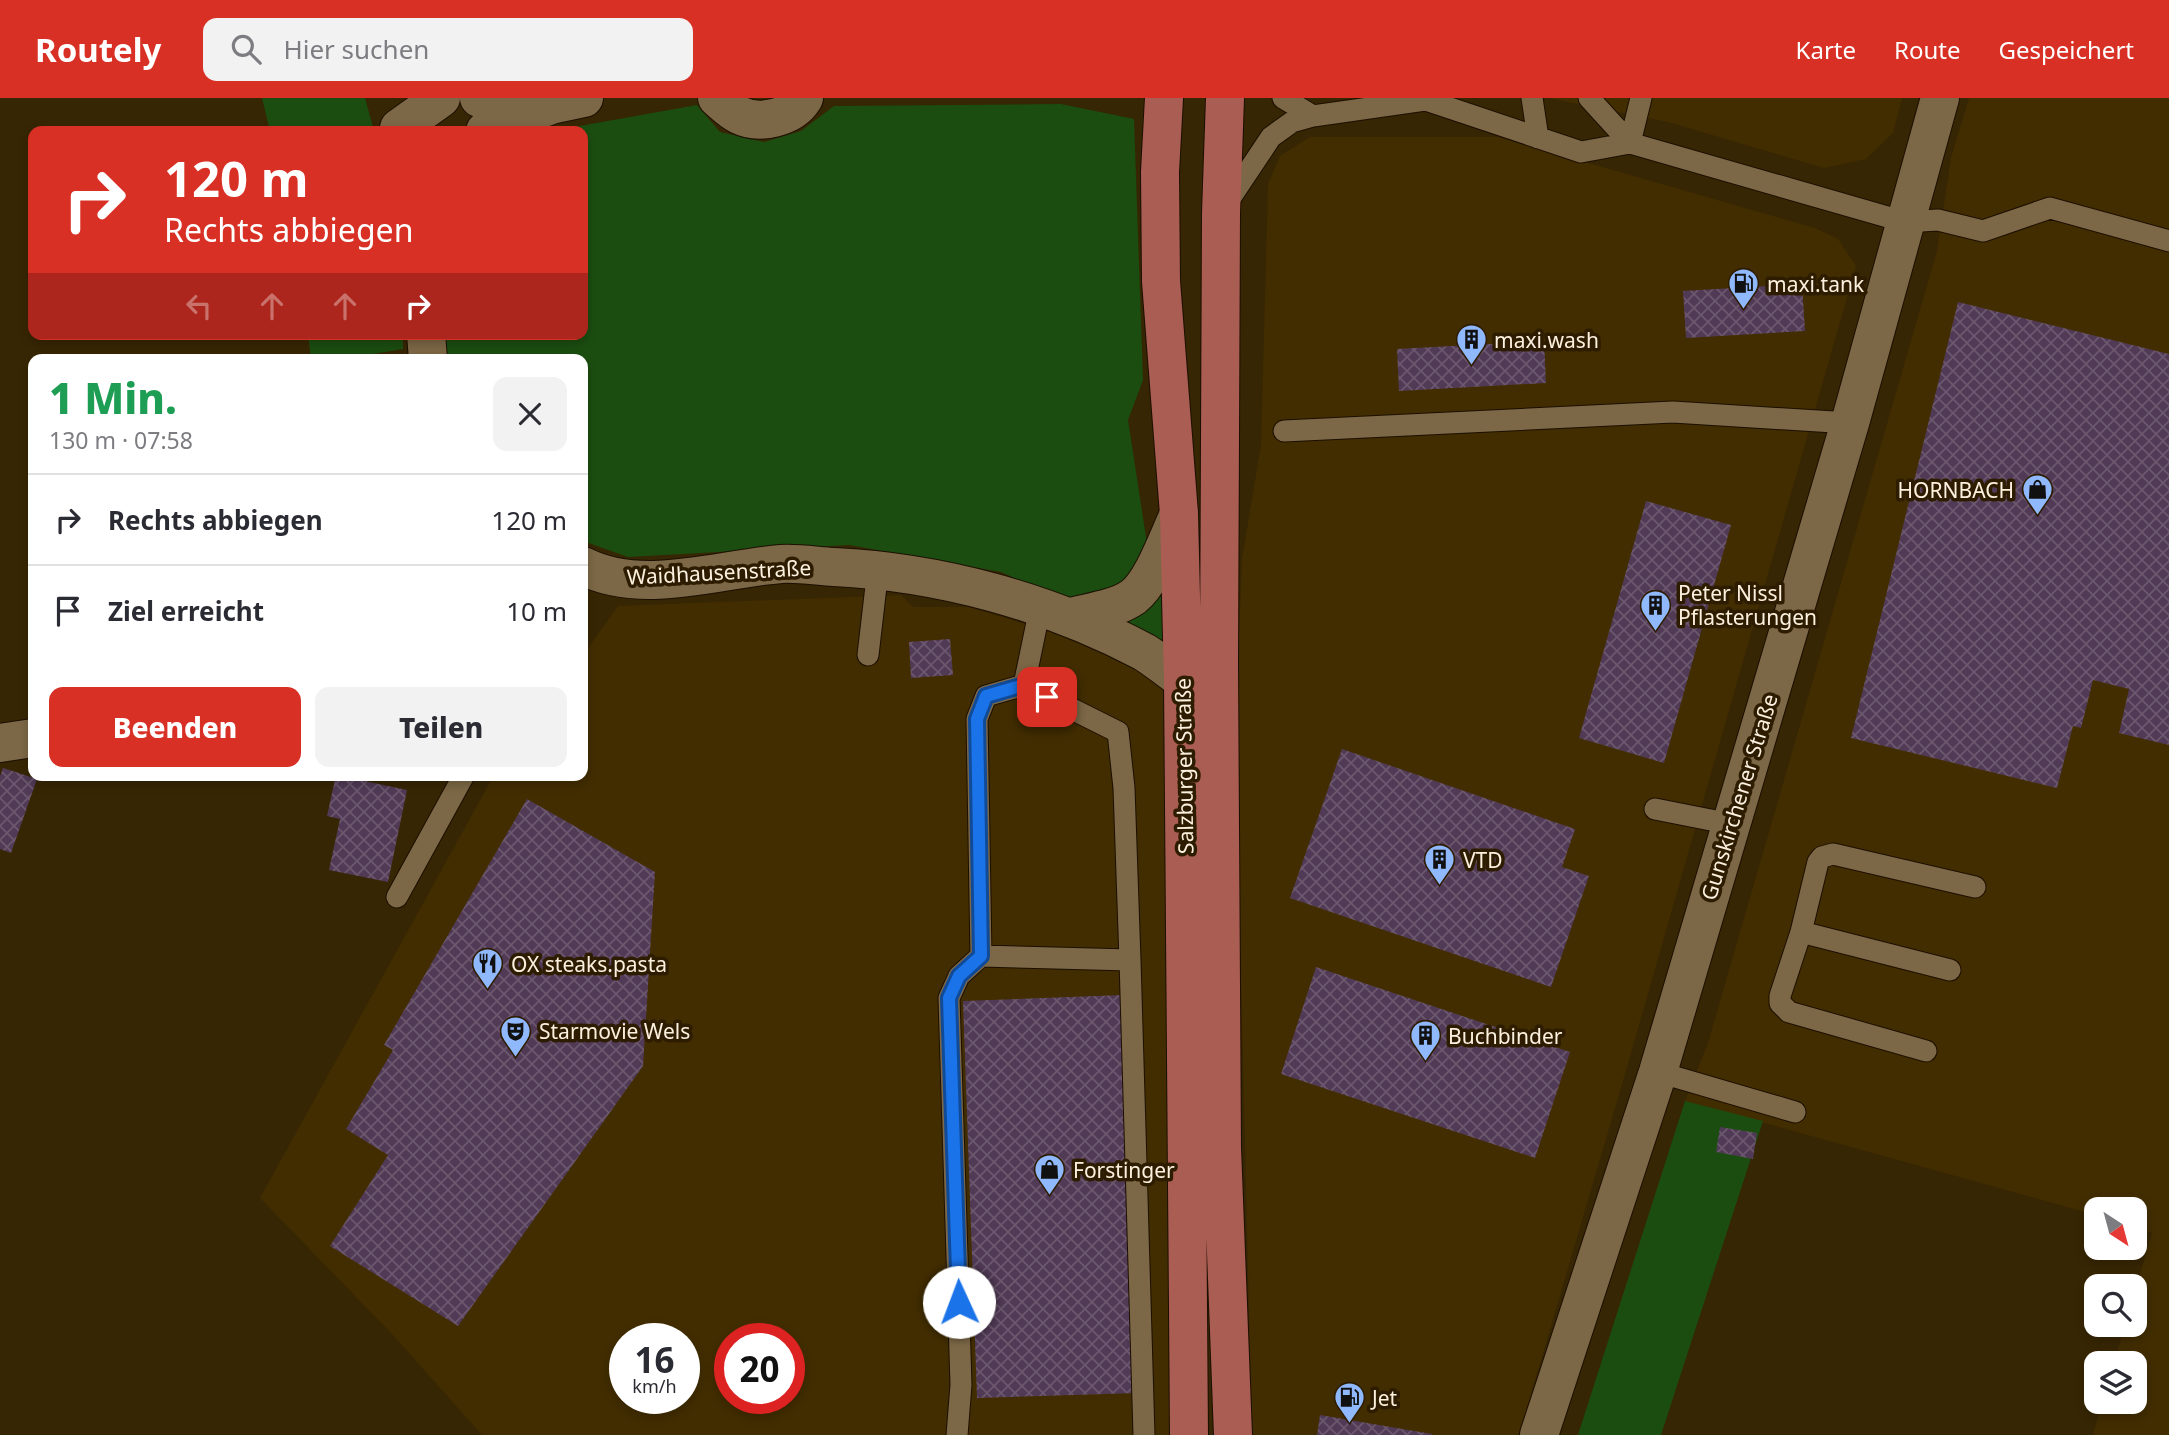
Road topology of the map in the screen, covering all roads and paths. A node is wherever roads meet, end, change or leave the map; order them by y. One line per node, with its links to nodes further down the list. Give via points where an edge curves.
1 (441, 98): 15 (street)
2 (478, 98): 13 (street)
3 (716, 98): 4 (street, via 740,116 759,120 779,117)
4 (804, 98)
5 (1164, 98): 24 (main road, Salzburger Straße, via 1161,281)
6 (1225, 98): 19 (main road, Salzburger Straße)
7 (1283, 98): 14 (lane)
8 (1532, 98): 17 (lane)
9 (1589, 98): 18 (lane)
10 (1641, 98): 18 (lane)
11 (1940, 98): 20 (street, Gunskirchener Straße)
12 (1434, 99): 14 (lane); 17 (lane)
13 (563, 101): 16 (street)
14 (1313, 116): 19 (lane, via 1292,122 1271,137)
15 (396, 119)
16 (498, 126)
17 (1538, 138): 18 (lane, via 1581,152)
18 (1630, 143): 20 (lane)
19 (1221, 213): 48 (main road, Salzburger Straße, via 1222,1135)
20 (1906, 222): 21 (lane, via 1938,220 1983,231 2050,208); 22 (street, Gunskirchener Straße)
21 (2169, 241)
22 (1850, 423): 23 (lane, via 1673,412); 35 (street, Gunskirchener Straße)
23 (1284, 431)
24 (1179, 514): 27 (street, via 1149,577 1134,596 1113,606); 29 (main road, Salzburger Straße)
25 (878, 569): 26 (street, Waidhausenstraße, via 784,564 650,581); 27 (street, Waidhausenstraße, via 951,581); 28 (lane)
26 (588, 577)
27 (1055, 613): 29 (street, Waidhausenstraße, via 1146,654); 30 (lane)
28 (868, 655)
29 (1183, 680): 47 (main road, Salzburger Straße)
30 (1024, 685): 39 (lane, via 986,696 977,719); 40 (lane, via 1118,732)
31 (28, 739): 32 (street)
32 (0, 743)
33 (461, 781): 37 (lane)
34 (1655, 809): 35 (lane)
35 (1731, 824): 43 (street, Gunskirchener Straße)
36 (1975, 887): 38 (lane, via 1827,855 1818,862)
37 (397, 897)
38 (1801, 932): 41 (lane); 42 (lane, via 1780,996 1783,1007)
39 (981, 956): 40 (lane); 45 (lane, via 959,976 949,998 961,1385)
40 (1130, 960): 46 (lane)
41 (1950, 970)
42 (1926, 1051)
43 (1658, 1072): 44 (lane); 49 (street, Gunskirchener Straße)
44 (1795, 1112)
45 (957, 1435)
46 (1144, 1435)
47 (1189, 1435)
48 (1233, 1435)
49 (1539, 1435)

